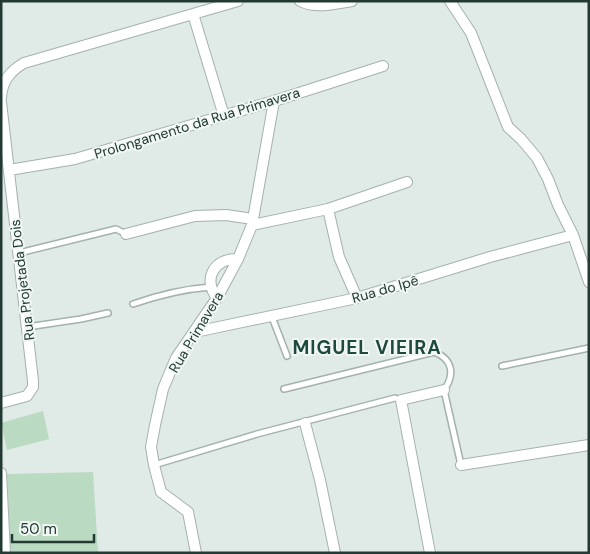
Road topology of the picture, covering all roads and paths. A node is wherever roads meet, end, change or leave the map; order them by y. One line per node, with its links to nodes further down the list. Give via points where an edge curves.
1 (238, 1): 5 (street)
2 (300, 1): 3 (street, via 323,6)
3 (352, 1)
4 (450, 1): 16 (street, via 470,33 508,127 537,158)
5 (193, 14): 7 (street, via 24,63 6,78); 10 (street)
6 (384, 66): 8 (street, Prolongamento da Rua Primavera)
7 (1, 98)
8 (274, 101): 10 (street, Prolongamento da Rua Primavera); 14 (street, Rua Primavera)
9 (1, 102): 11 (street, Rua Projetada Dois)
10 (224, 116): 11 (street, Prolongamento da Rua Primavera, via 75,159)
11 (9, 170): 17 (street, Rua Projetada Dois)
12 (407, 182): 13 (street)
13 (328, 208): 14 (street); 22 (street, via 339,257)
14 (253, 222): 15 (street, via 226,215 195,216); 18 (street, Rua Primavera)
15 (126, 234): 17 (lane, via 116,229)
16 (573, 235): 19 (street); 22 (street, Rua do Ipê)
17 (18, 253): 26 (street, Rua Projetada Dois)
18 (238, 259): 20 (street, via 227,259 217,266 211,276); 21 (street, Rua Primavera)
19 (589, 282)
20 (211, 287): 21 (street); 23 (lane, via 166,293)
21 (217, 298): 27 (street, Rua Primavera)
22 (357, 298): 25 (street, Rua do Ipê)
23 (133, 304)
24 (108, 312): 26 (lane)
25 (272, 317): 27 (street, Rua do Ipê); 29 (lane)
26 (27, 327): 34 (street, Rua Projetada Dois, via 33,386 27,396)
27 (195, 332): 38 (street, Rua Primavera, via 176,358 163,389 151,447)
28 (589, 348): 30 (lane)
29 (287, 356)
30 (502, 366)
31 (284, 389): 32 (lane, via 434,352 446,358 452,370)
32 (444, 390): 39 (lane); 44 (street, via 401,400)
33 (395, 398): 36 (lane)
34 (6, 402): 35 (street)
35 (1, 409)
36 (305, 423): 38 (lane); 43 (street)
37 (589, 445): 39 (street)
38 (154, 465): 42 (street, Rua Primavera, via 161,492 188,512)
39 (460, 465)
40 (1, 473): 41 (street)
41 (5, 553)
42 (196, 553)
43 (336, 553)
44 (430, 553)

